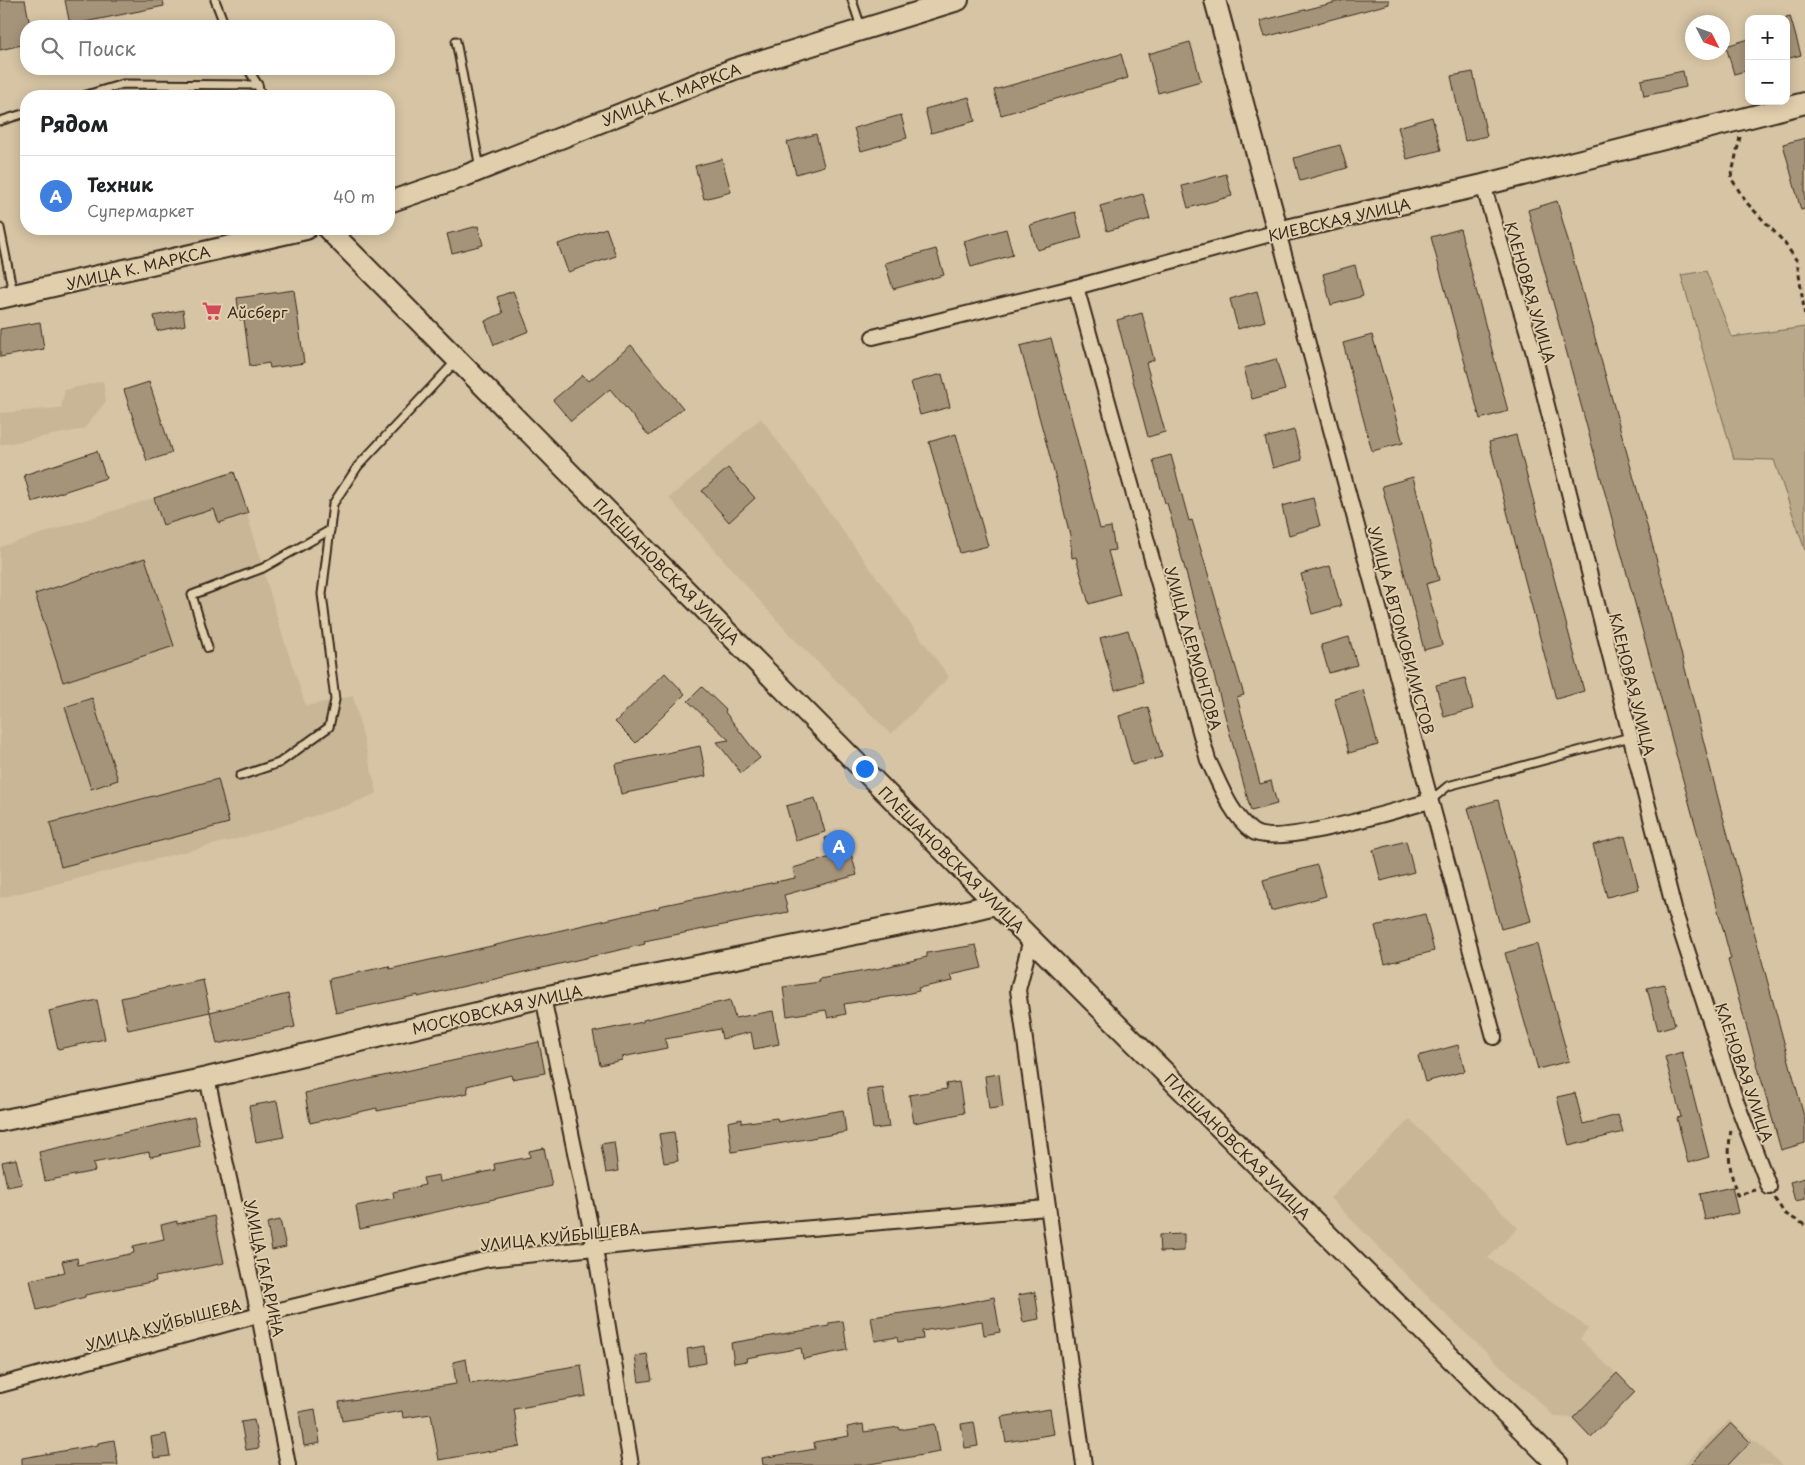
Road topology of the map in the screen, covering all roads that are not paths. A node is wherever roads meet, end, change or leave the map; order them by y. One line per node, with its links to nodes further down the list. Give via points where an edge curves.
1 (215, 0): 5 (lane)
2 (852, 0): 6 (lane)
3 (958, 0): 6 (street, УЛИЦА К. МАРКСА)
4 (1215, 0): 19 (street)
5 (222, 20)
6 (862, 30): 15 (street, УЛИЦА К. МАРКСА, via 734,69)
7 (456, 40): 15 (lane)
8 (252, 75): 9 (lane)
9 (258, 85): 10 (lane, via 123,84); 11 (lane)
10 (103, 90)
11 (259, 90)
12 (1805, 103): 16 (street, КИЕВСКАЯ УЛИЦА)
13 (20, 115): 14 (lane)
14 (0, 121)
15 (480, 170): 17 (street, УЛИЦА К. МАРКСА)
16 (1483, 185): 19 (street, КИЕВСКАЯ УЛИЦА); 28 (street, КЛЕНОВАЯ УЛИЦА, via 1533,350)
17 (395, 200)
18 (0, 228): 23 (lane)
19 (1278, 232): 22 (street, КИЕВСКАЯ УЛИЦА); 30 (street, УЛИЦА АВТОМОБИЛИСТОВ)
20 (275, 235): 23 (street, УЛИЦА К. МАРКСА)
21 (334, 235): 25 (street, ПЛЕШАНОВСКАЯ УЛИЦА)
22 (1076, 287): 24 (street, КИЕВСКАЯ УЛИЦА); 30 (street, УЛИЦА ЛЕРМОНТОВА, via 1208,760 1238,818 1254,833 1268,836 1311,832)
23 (7, 297)
24 (873, 337)
25 (457, 359): 26 (lane, via 358,466 333,504); 31 (street, ПЛЕШАНОВСКАЯ УЛИЦА)
26 (330, 530): 27 (lane, via 263,568 192,595); 29 (lane, via 322,594 335,700 329,727 279,763)
27 (208, 648)
28 (1630, 737): 30 (lane, via 1448,786); 37 (street, КЛЕНОВАЯ УЛИЦА, via 1675,913 1736,1101)
29 (240, 776)
30 (1430, 801): 34 (street, УЛИЦА АВТОМОБИЛИСТОВ)
31 (995, 904): 32 (street, ПЛЕШАНОВСКАЯ УЛИЦА); 33 (street, МОСКОВСКАЯ УЛИЦА)
32 (1031, 940): 38 (street, via 1018,990); 45 (street, ПЛЕШАНОВСКАЯ УЛИЦА)
33 (542, 997): 35 (street, МОСКОВСКАЯ УЛИЦА); 39 (street)
34 (1494, 1037)
35 (207, 1078): 36 (street, МОСКОВСКАЯ УЛИЦА); 40 (street, УЛИЦА ГАГАРИНА)
36 (0, 1122)
37 (1769, 1187)
38 (1047, 1208): 39 (street, УЛИЦА КУЙБЫШЕВА); 44 (street)
39 (595, 1248): 40 (street, УЛИЦА КУЙБЫШЕВА, via 488,1259); 43 (street)
40 (259, 1315): 41 (street, УЛИЦА КУЙБЫШЕВА); 42 (street, УЛИЦА ГАГАРИНА)
41 (0, 1385)
42 (288, 1465)
43 (631, 1465)
44 (1084, 1465)
45 (1558, 1465)

